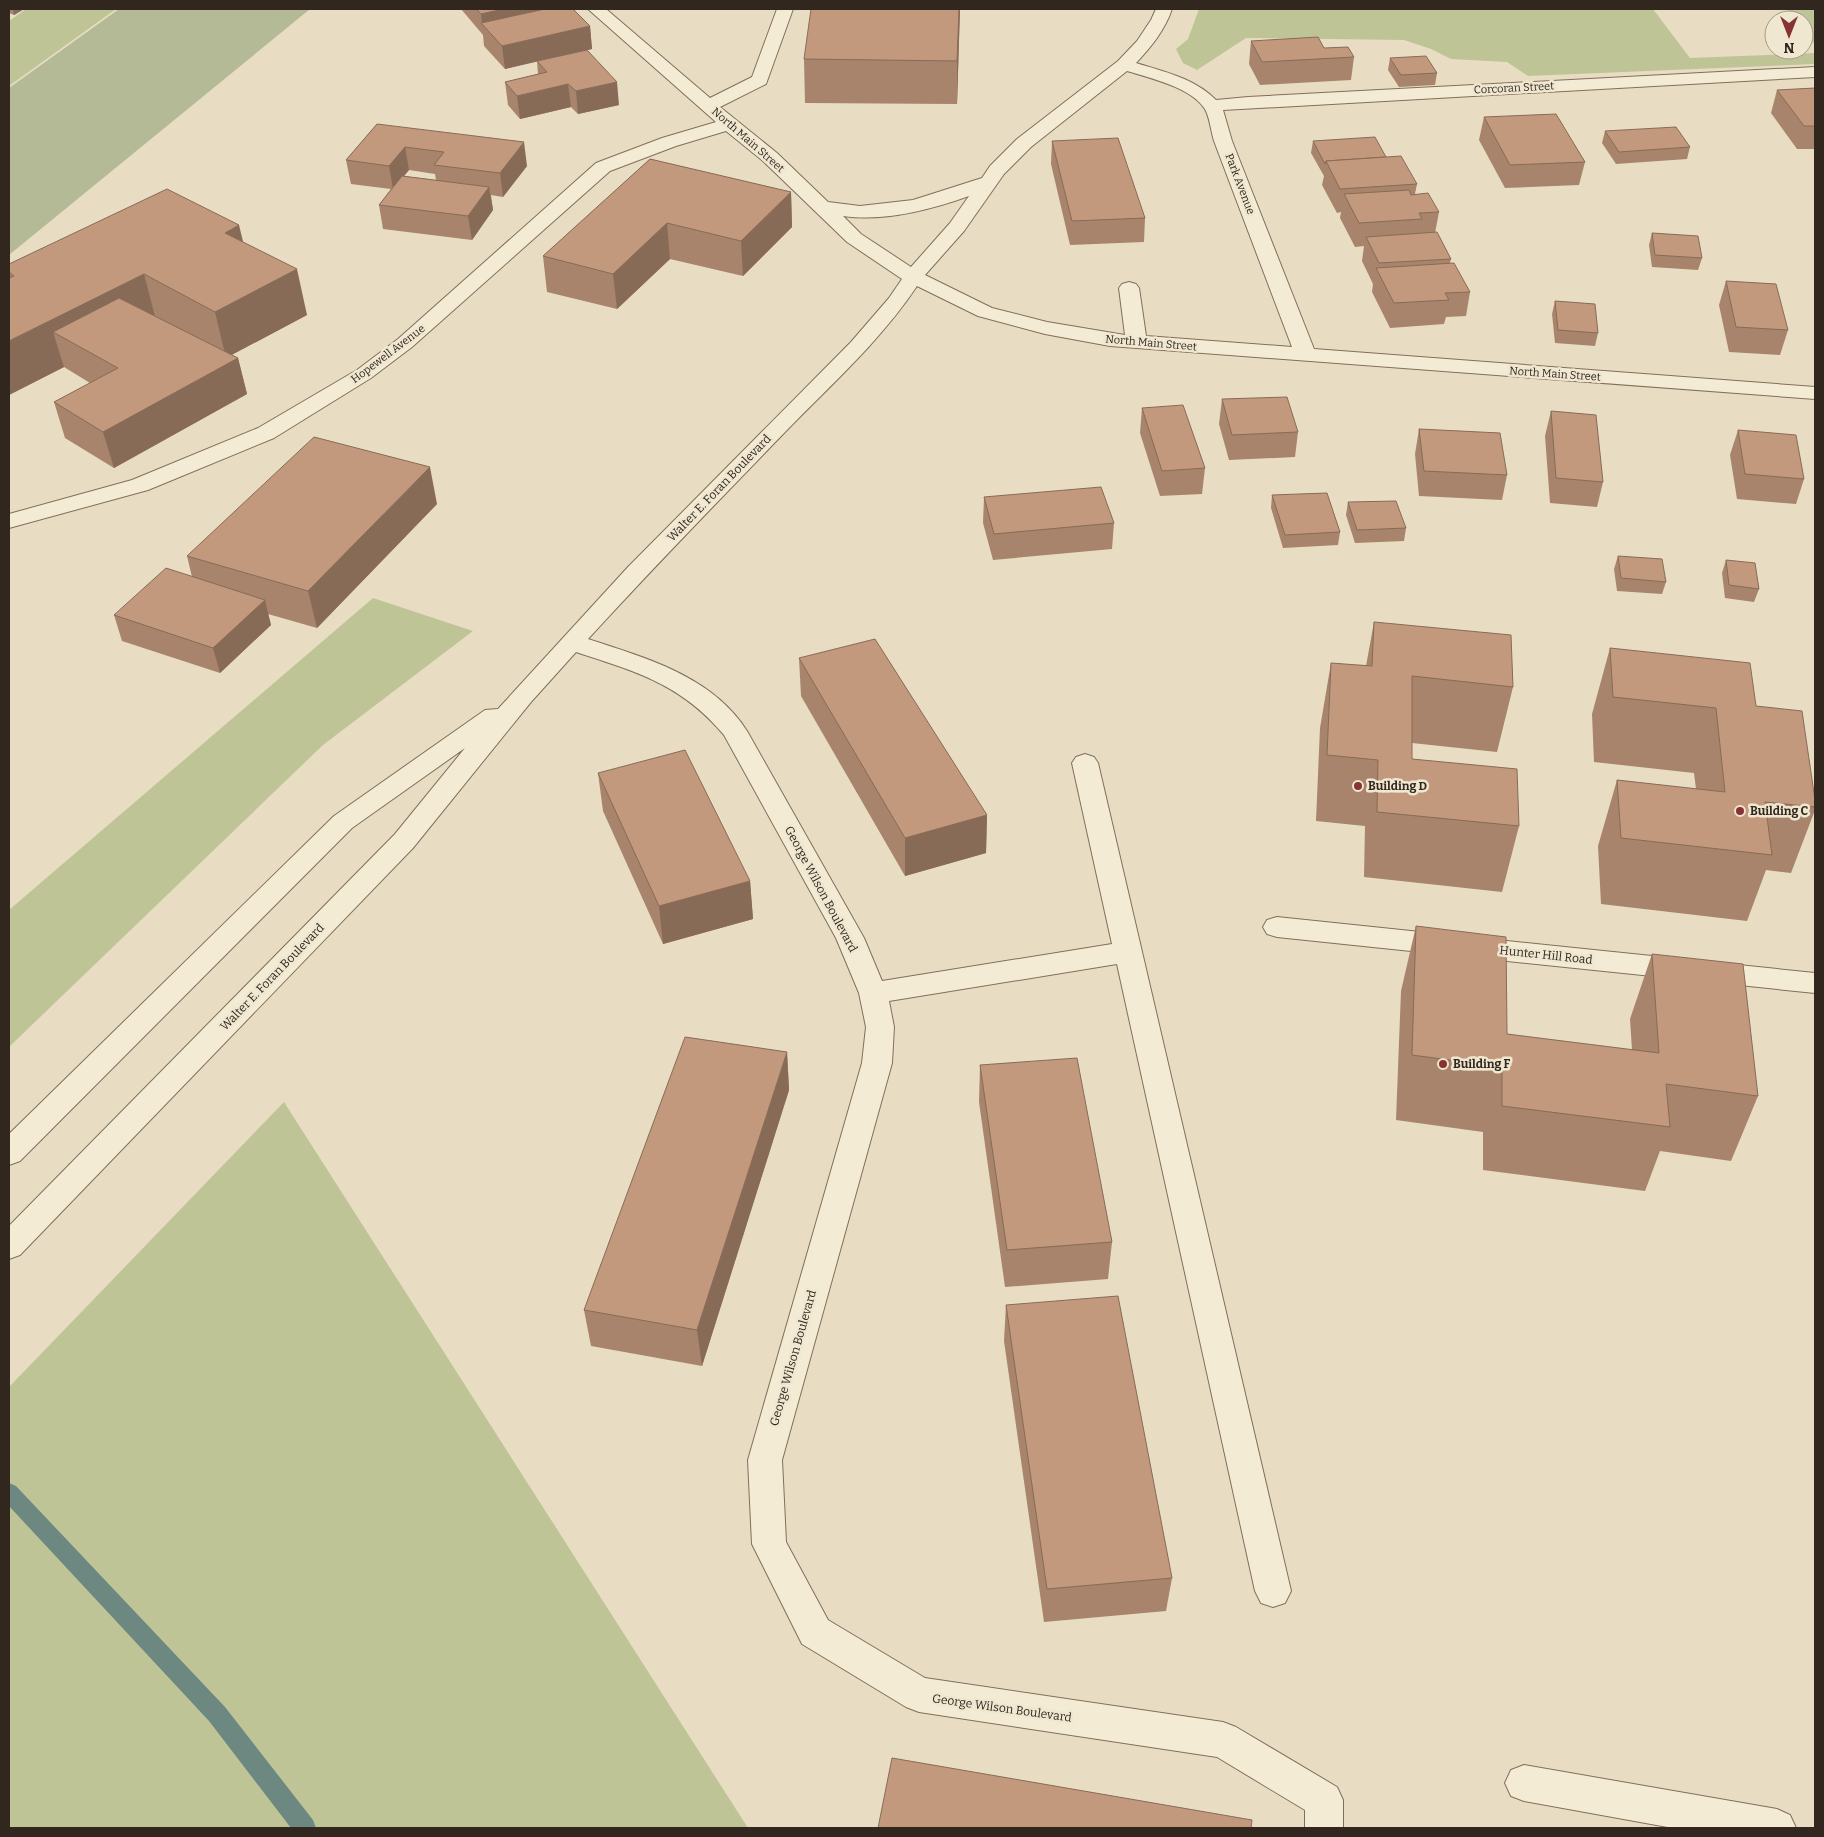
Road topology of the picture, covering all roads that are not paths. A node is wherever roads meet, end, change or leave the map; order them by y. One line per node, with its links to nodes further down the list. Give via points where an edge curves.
1 (596, 9): 6 (street, North Main Street)
2 (785, 9): 6 (street, via 760,80)
3 (1164, 9): 4 (street, via 1143,45)
4 (1124, 65): 7 (street, via 1178,83); 9 (street, via 1024,143)
5 (1815, 72): 7 (street, Corcoran Street)
6 (709, 106): 8 (street, North Main Street)
7 (1212, 106): 14 (street, Park Avenue)
8 (729, 124): 10 (street, North Main Street, via 770,157); 16 (street, Hopewell Avenue, via 603,167 405,343 364,374 266,433 140,485)
9 (989, 182): 10 (street, via 942,200 903,208 864,213); 11 (street, via 957,227)
10 (820, 207): 11 (street, North Main Street, via 854,238)
11 (912, 277): 13 (street, North Main Street, via 985,312 1045,328); 17 (street, Walter E. Foran Boulevard, via 896,302 858,346 636,572)
12 (1129, 288): 13 (street)
13 (1136, 342): 14 (street, North Main Street)
14 (1305, 354): 15 (street, North Main Street)
15 (1815, 393)
16 (9, 521)
17 (572, 642): 18 (street, Walter E. Foran Boulevard); 23 (street, George Wilson Boulevard, via 647,668 679,683 711,706 734,731 850,938)
18 (522, 696): 24 (street, Walter E. Foran Boulevard, via 343,822); 25 (street, Walter E. Foran Boulevard, via 404,841)
19 (1085, 763): 21 (street)
20 (1277, 927): 22 (street, Hunter Hill Road)
21 (1128, 952): 23 (street); 26 (street)
22 (1815, 983)
23 (873, 993): 28 (street, George Wilson Boulevard, via 880,1027 878,1063 764,1460 769,1544 814,1632 918,1696 1223,1740 1324,1800)
24 (9, 1153)
25 (9, 1246)
26 (1273, 1591)
27 (1524, 1783): 29 (street)
28 (1324, 1828)
29 (1777, 1828)

